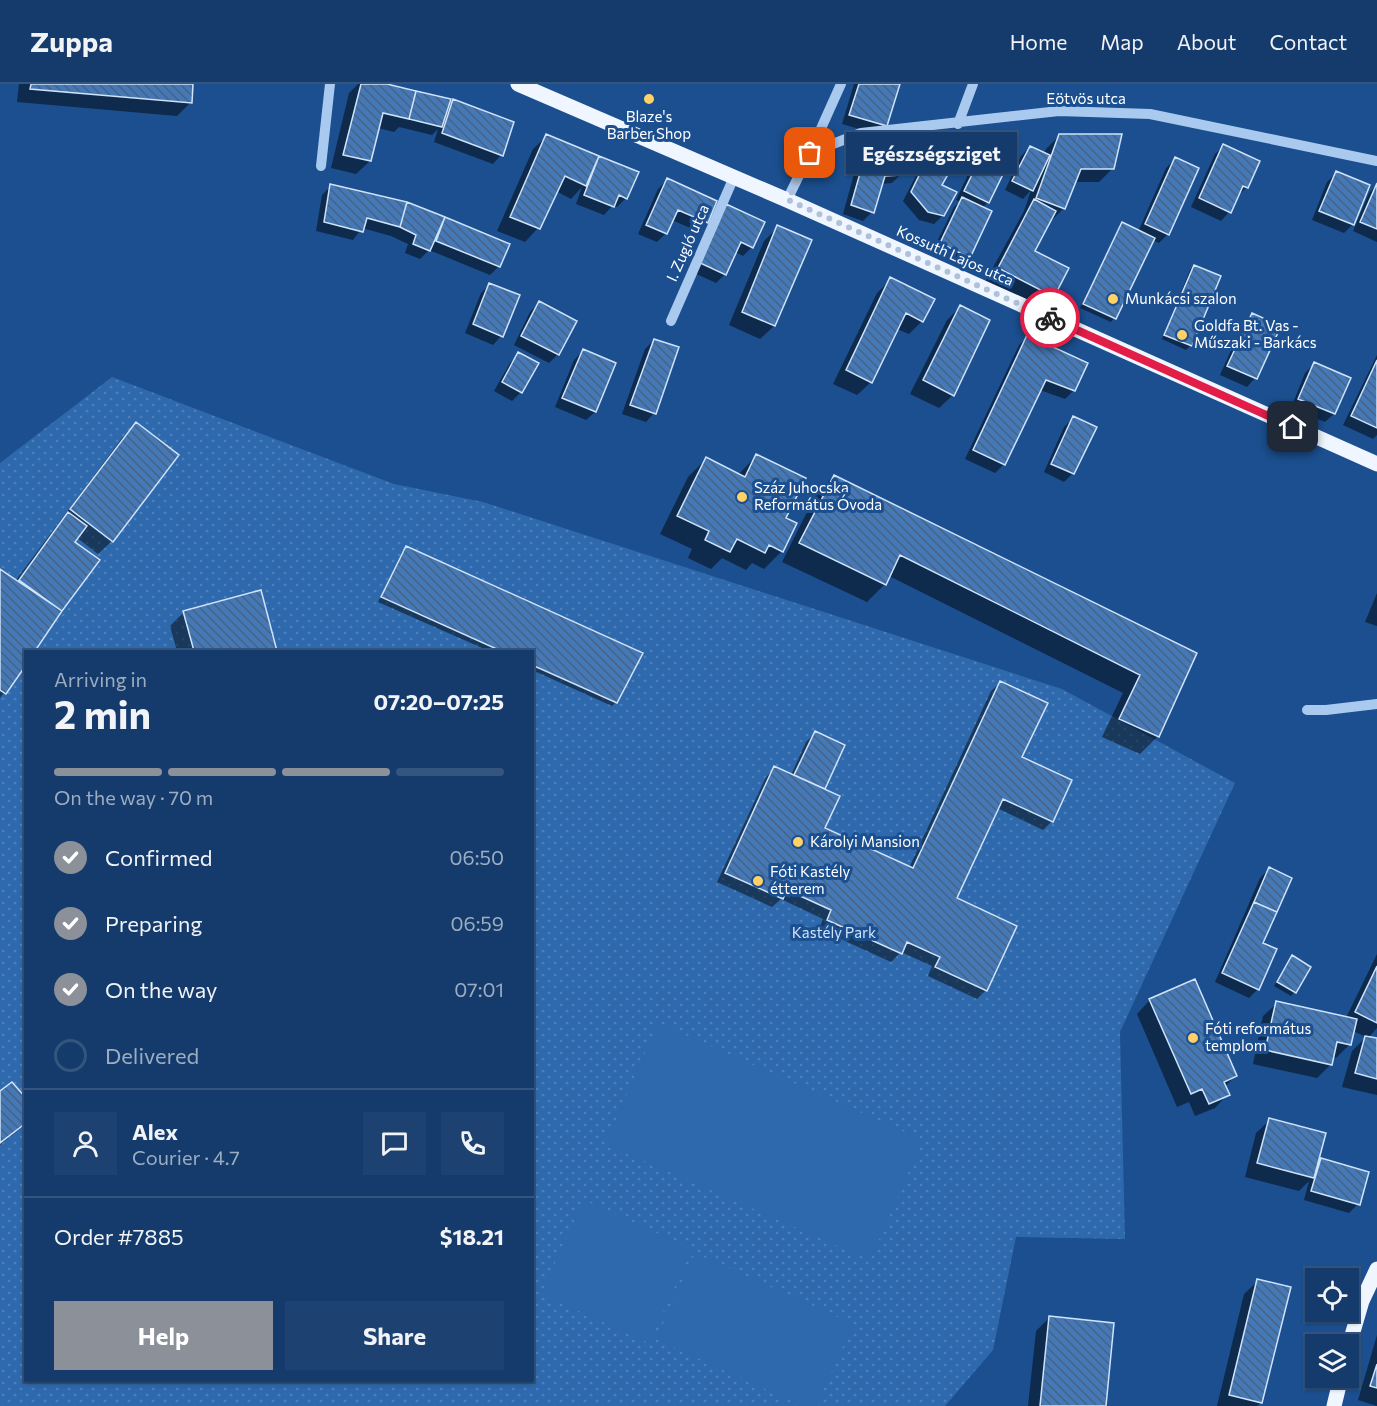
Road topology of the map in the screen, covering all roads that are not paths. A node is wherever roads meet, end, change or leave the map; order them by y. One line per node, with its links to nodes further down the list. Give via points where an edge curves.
1 (330, 84): 8 (street)
2 (518, 84): 9 (main road, Kossuth Lajos utca)
3 (842, 84): 6 (street)
4 (973, 84): 5 (street)
5 (958, 124): 6 (street, Eötvös utca, via 861,133); 7 (street, Eötvös utca, via 1059,111 1150,114)
6 (810, 153): 10 (street)
7 (1377, 161)
8 (321, 166)
9 (734, 177): 10 (main road, Kossuth Lajos utca); 11 (street, I. Zugló utca)
10 (788, 200): 12 (main road, Kossuth Lajos utca)
11 (671, 321)
12 (1377, 464)
13 (1377, 704): 14 (street)
14 (1307, 710)
15 (1377, 1269): 16 (main road)
16 (1352, 1334)
17 (1338, 1388): 18 (main road)
18 (1334, 1406)

